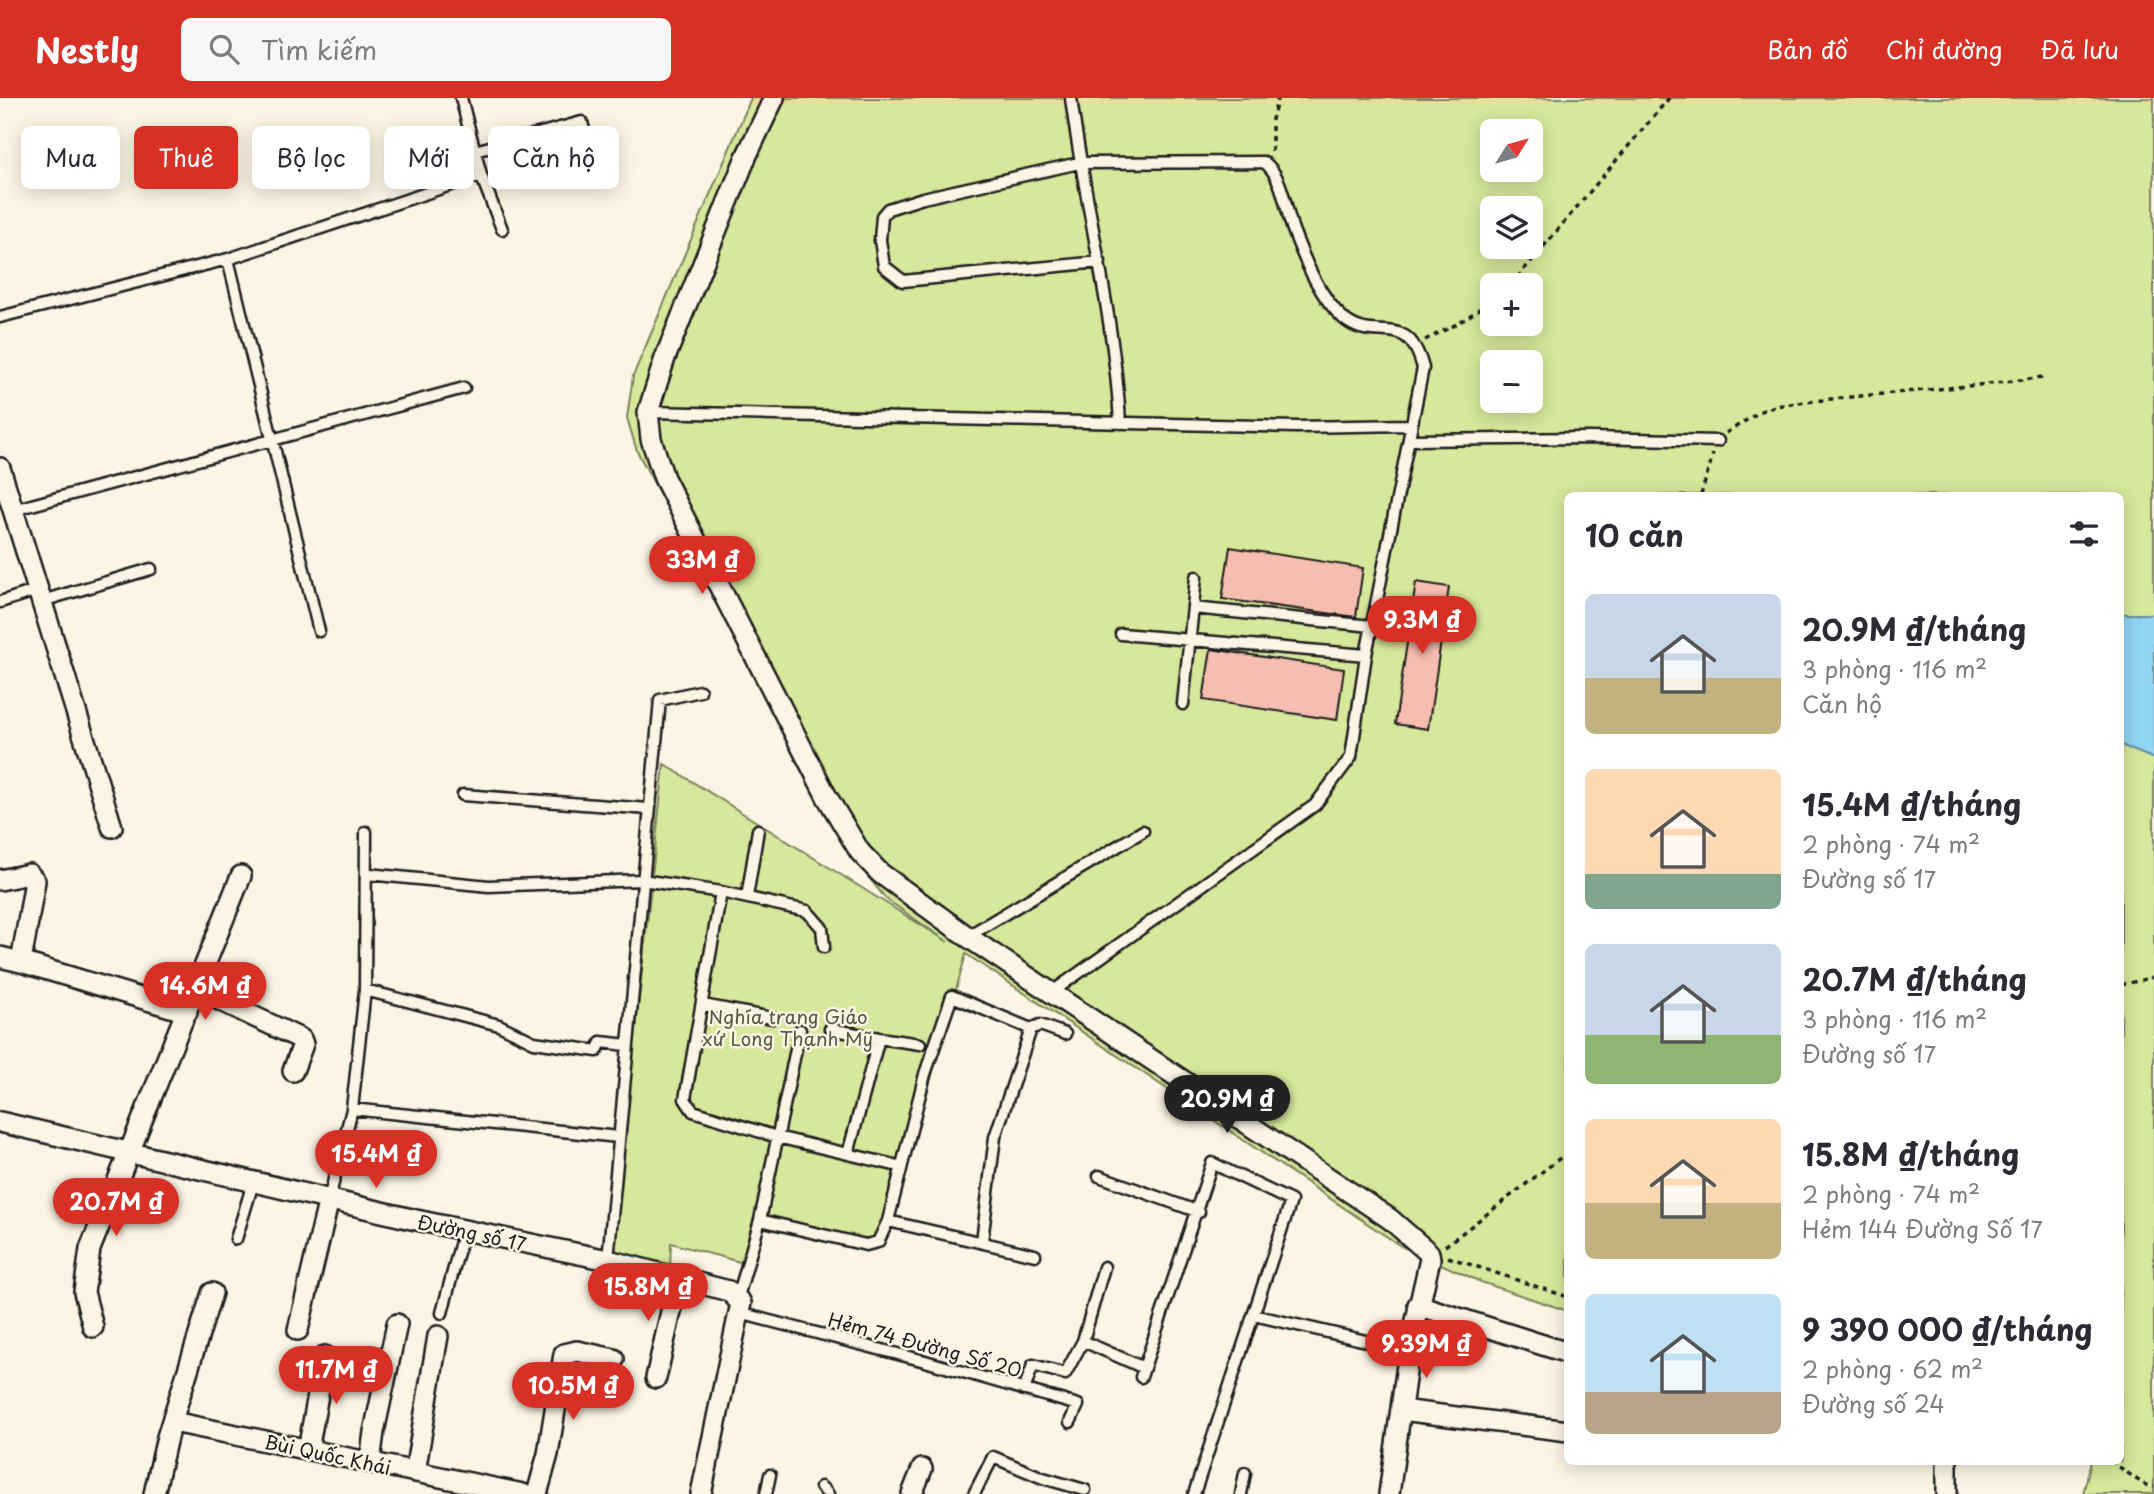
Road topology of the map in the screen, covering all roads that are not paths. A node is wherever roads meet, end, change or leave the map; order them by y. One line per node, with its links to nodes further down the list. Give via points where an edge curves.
1 (461, 98): 7 (lane)
2 (774, 98): 15 (street, via 665,358)
3 (1071, 98): 8 (lane)
4 (567, 126): 5 (lane, via 582,122)
5 (583, 126)
6 (488, 147): 7 (lane)
7 (475, 151): 9 (lane)
8 (1079, 163): 12 (lane); 12 (lane, via 888,209 882,216 880,240 884,266 903,281); 17 (lane, via 1243,160 1264,162 1272,168 1305,259 1344,319 1368,330 1392,330 1415,345 1423,368)
9 (481, 175): 10 (lane); 11 (lane)
10 (502, 229)
11 (228, 259): 13 (lane); 18 (lane)
12 (1100, 262): 16 (lane)
13 (0, 317)
14 (464, 388): 18 (lane)
15 (648, 412): 16 (lane); 47 (street, via 664,478 827,797 880,873)
16 (1120, 422): 17 (lane)
17 (1410, 425): 19 (lane)
18 (274, 440): 22 (lane); 29 (lane)
19 (1409, 440): 20 (lane); 28 (lane)
20 (1718, 441)
21 (0, 468): 22 (street)
22 (13, 510): 25 (street)
23 (151, 569): 25 (lane)
24 (1196, 577): 27 (lane)
25 (40, 595): 26 (lane); 37 (street)
26 (0, 601)
27 (1193, 608): 28 (lane); 31 (lane)
28 (1372, 626): 32 (lane)
29 (318, 631)
30 (1121, 635): 31 (lane)
31 (1191, 640): 32 (lane); 34 (lane)
32 (1366, 655): 53 (lane, via 1351,757 1315,805)
33 (701, 691): 36 (lane, via 660,700)
34 (1183, 704)
35 (463, 795): 36 (lane)
36 (649, 809): 44 (lane)
37 (112, 827)
38 (758, 830): 46 (lane)
39 (1143, 831): 47 (lane)
40 (366, 832): 41 (lane)
41 (368, 874): 44 (lane, via 489,886); 52 (lane)
42 (241, 876): 51 (street)
43 (0, 880): 50 (street, via 29,874 36,881)
44 (642, 880): 45 (lane); 63 (lane)
45 (721, 892): 46 (lane); 54 (lane)
46 (747, 897): 48 (lane, via 807,911 822,928)
47 (968, 937): 53 (street)
48 (824, 947)
49 (0, 957): 50 (street)
50 (21, 962): 55 (street)
51 (196, 989): 55 (street); 64 (street, via 301,1039)
52 (365, 990): 63 (lane, via 499,1025 534,1042 597,1051 601,1042); 65 (lane)
53 (1052, 992): 87 (street, via 1423,1245 1430,1259)
54 (703, 1005): 56 (lane); 68 (lane, via 687,1107)
55 (187, 1012): 69 (street)
56 (772, 1018)
57 (830, 1028): 61 (lane)
58 (800, 1030): 68 (lane)
59 (1031, 1030): 60 (lane, via 1040,1025); 77 (lane, via 952,996 925,1074); 80 (lane, via 995,1137)
60 (1065, 1034)
61 (879, 1038): 62 (lane); 70 (lane)
62 (920, 1044)
63 (627, 1045): 67 (lane)
64 (293, 1071)
65 (352, 1109): 67 (lane); 74 (lane)
66 (0, 1122): 69 (street, Đường số 17)
67 (618, 1137): 82 (lane)
68 (777, 1137): 70 (lane); 76 (lane)
69 (130, 1153): 73 (street, Đường số 17); 91 (street, via 85,1269 84,1292)
70 (848, 1154): 71 (lane)
71 (894, 1165)
72 (1099, 1175): 75 (lane)
73 (253, 1183): 74 (street, Đường số 17); 79 (lane)
74 (329, 1199): 78 (street, Đường số 17); 92 (street)
75 (1199, 1212): 89 (lane, via 1212,1163 1291,1200); 94 (lane, via 1143,1372)
76 (760, 1220): 77 (lane, via 866,1245 878,1242); 86 (lane)
77 (888, 1221): 80 (lane)
78 (464, 1230): 82 (street, Đường số 17); 88 (lane)
79 (236, 1239)
80 (982, 1241): 81 (lane)
81 (1035, 1255)
82 (608, 1260): 84 (street, Đường số 17)
83 (1104, 1267): 94 (lane)
84 (679, 1276): 86 (street, Đường số 17, via 729,1291); 99 (street)
85 (212, 1293): 102 (street)
86 (739, 1305): 100 (lane, Hẻm 74 Đường Số 20); 116 (street)
87 (1418, 1306): 95 (street); 96 (street)
88 (442, 1313)
89 (1254, 1315): 95 (lane); 120 (lane)
90 (397, 1324): 106 (street)
91 (93, 1327)
92 (298, 1330)
93 (438, 1336): 109 (street)
94 (1083, 1341): 100 (lane, Hẻm 74 Đường Số 20, via 1065,1374 1033,1365)
95 (1409, 1351): 101 (street)
96 (1564, 1352)
97 (325, 1356): 105 (street)
98 (614, 1359): 115 (street, via 577,1351 564,1354)
99 (656, 1378)
100 (1024, 1390): 103 (lane, via 1077,1405)
101 (1401, 1410): 104 (street); 122 (street)
102 (173, 1422): 105 (street, Bùi Quốc Khái); 113 (street)
103 (1070, 1422)
104 (1564, 1430)
105 (308, 1450): 106 (street, Bùi Quốc Khái)
106 (370, 1462): 109 (street, Bùi Quốc Khái)
107 (1947, 1465): 123 (street)
108 (922, 1469): 118 (street)
109 (415, 1472): 114 (street, Bùi Quốc Khái)
110 (1245, 1473): 121 (lane)
111 (769, 1475): 117 (lane)
112 (1085, 1489): 119 (lane, via 993,1457)
113 (154, 1494)
114 (523, 1494)
115 (537, 1494)
116 (701, 1494)
117 (765, 1494)
118 (912, 1494)
119 (974, 1494)
120 (1194, 1494)
121 (1241, 1494)
122 (1389, 1494)
123 (1947, 1494)

